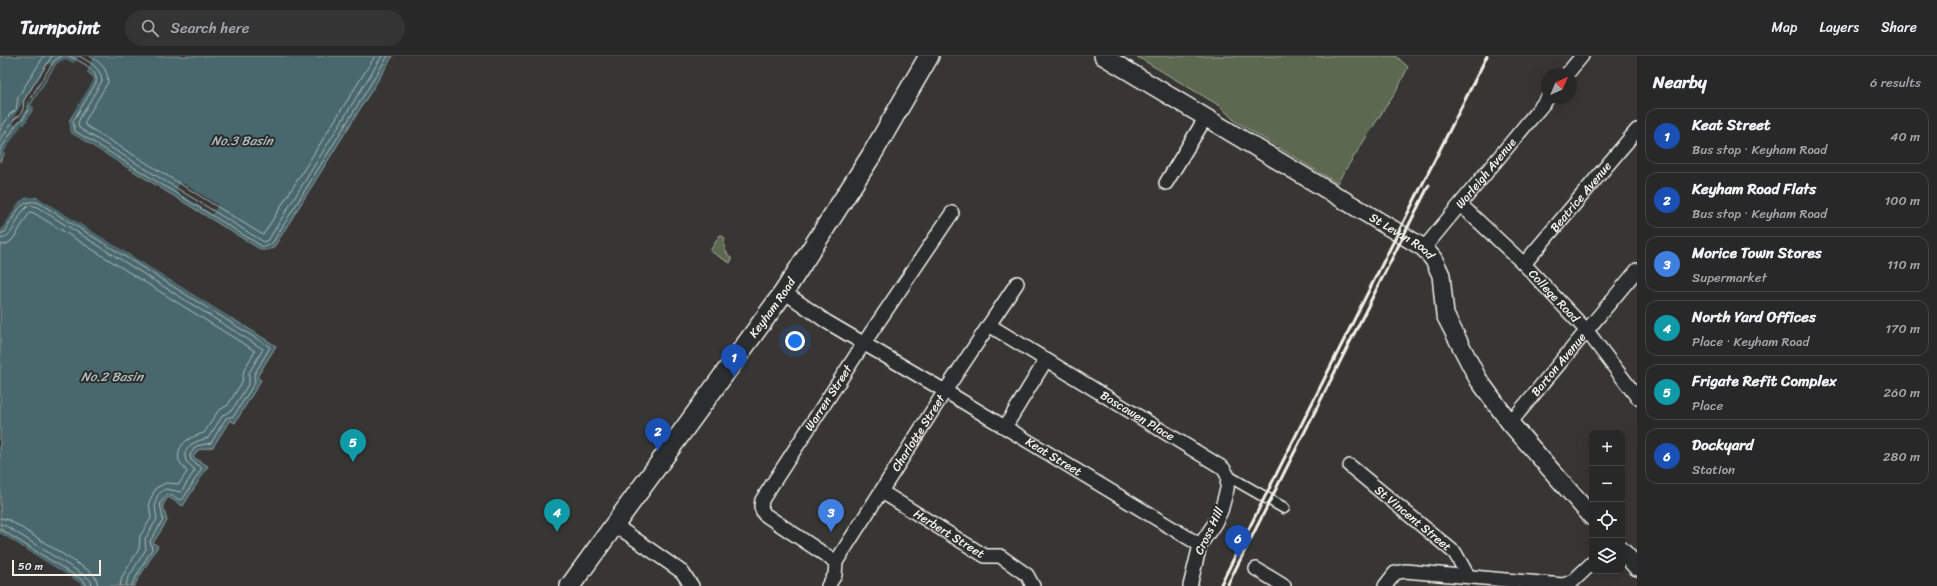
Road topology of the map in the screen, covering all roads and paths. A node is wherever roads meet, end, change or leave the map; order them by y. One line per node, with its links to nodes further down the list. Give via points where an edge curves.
1 (929, 56): 15 (main road, Keyham Road, via 870,156)
2 (1103, 56): 6 (street, St Levan Road)
3 (1582, 56): 4 (street)
4 (1572, 68)
5 (1543, 104): 9 (street, Warleigh Avenue)
6 (1206, 117): 8 (street); 11 (street, St Levan Road)
7 (1637, 130): 12 (street, Beatrice Avenue)
8 (1166, 183)
9 (1461, 205): 11 (street, Warleigh Avenue); 12 (street, College Road)
10 (952, 213): 18 (street, Warren Street)
11 (1424, 248): 22 (street, St Levan Road, via 1434,260 1440,275 1446,315 1478,379)
12 (1524, 264): 17 (street, College Road)
13 (1637, 270): 17 (street, Barton Avenue)
14 (1017, 283): 16 (street, Charlotte Street)
15 (784, 292): 18 (street, Keat Street); 29 (main road, Keyham Road)
16 (989, 325): 19 (street, Boscawen Place); 20 (street, Charlotte Street)
17 (1587, 330): 21 (street, College Road); 22 (street, Barton Avenue)
18 (864, 343): 20 (street, Keat Street); 32 (street, Warren Street, via 762,500 761,506 764,514)
19 (1046, 360): 23 (street); 25 (street, Boscawen Place, via 1223,468)
20 (945, 391): 23 (street, Keat Street); 26 (street, Charlotte Street)
21 (1637, 397)
22 (1510, 423): 28 (street, St Levan Road)
23 (1005, 427): 30 (street, Keat Street)
24 (1350, 466): 36 (street, St Vincent Street, via 1455,552)
25 (1228, 476): 27 (street, Boscawen Place); 30 (street, Cross Hill, via 1221,511)
26 (882, 492): 32 (street, Charlotte Street); 41 (street, Herbert Street, via 985,556 1000,556 1027,575)
27 (1284, 508)
28 (1589, 514)
29 (615, 525): 37 (street, via 682,572); 39 (main road, Keyham Road)
30 (1200, 545): 42 (street, Cross Hill)
31 (1625, 554): 34 (street)
32 (836, 562): 40 (street, Charlotte Street, via 835,575)
33 (1589, 567): 36 (street, via 1572,582 1562,585)
34 (1637, 568)
35 (1256, 569): 43 (street)
36 (1468, 576): 38 (street, via 1405,571 1395,573)
37 (687, 583)
38 (1387, 583)
39 (570, 586)
40 (828, 586)
41 (1033, 586)
42 (1190, 586)
43 (1284, 586)

